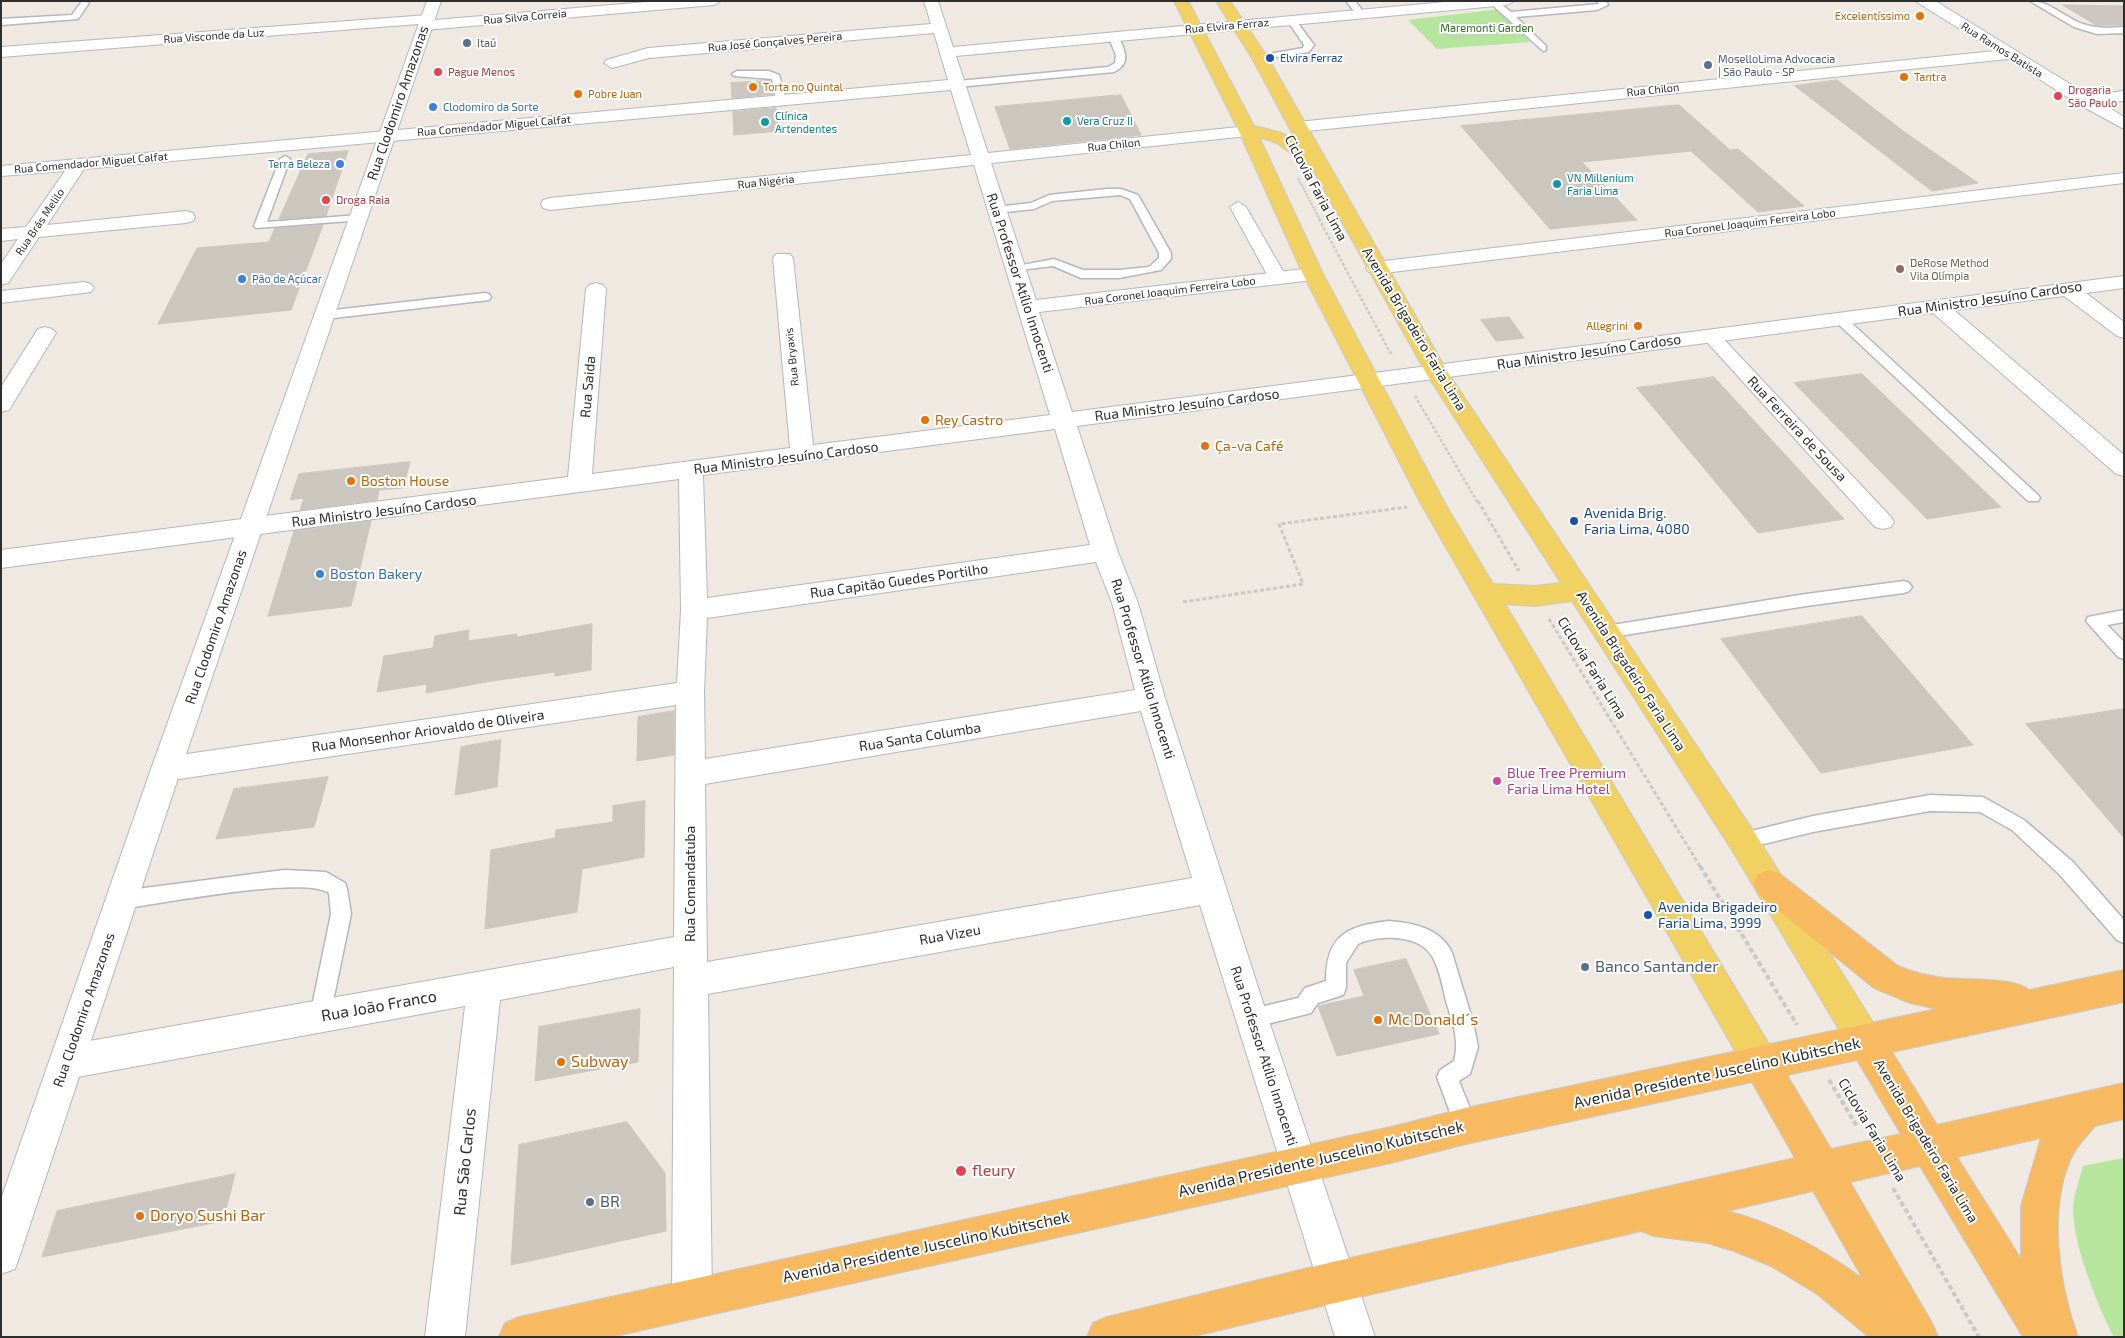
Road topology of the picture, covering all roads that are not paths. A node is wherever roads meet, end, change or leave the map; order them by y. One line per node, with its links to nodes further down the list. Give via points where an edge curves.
1 (714, 1): 13 (street, Rua Silva Correia)
2 (931, 1): 19 (street, Rua Professor Atílio Innocenti)
3 (1182, 1): 20 (main road)
4 (1224, 1): 18 (main road, Avenida Brigadeiro Faria Lima)
5 (1350, 1): 12 (lane)
6 (1601, 1): 11 (lane, via 1604,4 1597,6)
7 (2034, 1): 21 (lane, via 2077,25 2097,31)
8 (85, 3): 15 (lane)
9 (1475, 3): 11 (street, Rua Elvira Ferraz); 12 (street, Rua Elvira Ferraz)
10 (1933, 3): 26 (street, Rua Ramos Batista)
11 (1503, 6): 23 (lane)
12 (1361, 14): 16 (street, Rua Elvira Ferraz)
13 (429, 15): 24 (street, Rua Visconde da Luz); 37 (street, Rua Clodomiro Amazonas)
14 (87, 16): 15 (lane)
15 (74, 17): 17 (lane)
16 (1291, 20): 18 (street, Rua Elvira Ferraz); 27 (lane, via 1309,45 1306,50)
17 (1, 22)
18 (1238, 25): 20 (street, Rua Elvira Ferraz); 27 (main road, Avenida Brigadeiro Faria Lima)
19 (940, 28): 25 (street, Rua Professor Atílio Innocenti); 28 (street, Rua José Gonçalves Pereira, via 648,53)
20 (1197, 28): 22 (street, Rua Elvira Ferraz); 36 (main road)
21 (2124, 30)
22 (1113, 36): 25 (street, Rua Elvira Ferraz); 30 (lane, via 1121,54 1119,64 1111,70)
23 (1543, 48)
24 (1, 52)
25 (947, 52): 30 (street, Rua Professor Atílio Innocenti)
26 (2008, 54): 33 (street, Rua Ramos Batista); 35 (street, Rua Chilon)
27 (1260, 58): 35 (main road, Avenida Brigadeiro Faria Lima)
28 (612, 63)
29 (737, 74): 32 (lane, via 776,77)
30 (958, 84): 32 (street, Rua Comendador Miguel Calfat); 38 (street, Rua Professor Atílio Innocenti)
31 (2124, 96): 33 (street)
32 (781, 100): 37 (street, Rua Comendador Miguel Calfat)
33 (2084, 100): 34 (street, Rua Ramos Batista)
34 (2124, 124)
35 (1298, 127): 41 (main road, Avenida Brigadeiro Faria Lima)
36 (1248, 131): 38 (street, Rua Chilon); 41 (main road, via 1285,139); 54 (main road)
37 (385, 136): 40 (street, Rua Comendador Miguel Calfat); 48 (street, Rua Clodomiro Amazonas)
38 (981, 158): 44 (street, Rua Nigéria); 46 (street, Rua Professor Atílio Innocenti)
39 (285, 159): 48 (lane, via 260,226)
40 (78, 164): 42 (street, Rua Comendador Miguel Calfat); 49 (street, Rua Brás Melilo)
41 (1321, 168): 52 (main road, Avenida Brigadeiro Faria Lima)
42 (1, 172)
43 (2124, 178): 52 (street, Rua Coronel Joaquim Ferreira Lobo)
44 (550, 204)
45 (1238, 207): 55 (street)
46 (996, 210): 53 (street, Rua Professor Atílio Innocenti); 53 (lane, via 1034,206 1049,198 1121,192 1134,197 1165,259 1157,268 1119,274 1081,274 1054,262)
47 (186, 217): 49 (street)
48 (359, 218): 65 (street, Rua Clodomiro Amazonas)
49 (33, 232): 50 (street); 56 (street, Rua Brás Melilo)
50 (1, 235)
51 (783, 258): 74 (street, Rua Bryaxis)
52 (1376, 268): 70 (main road, Avenida Brigadeiro Faria Lima)
53 (1016, 269): 64 (street, Rua Professor Atílio Innocenti)
54 (1313, 274): 55 (street, Rua Coronel Joaquim Ferreira Lobo); 71 (main road)
55 (1278, 278): 64 (street, Rua Coronel Joaquim Ferreira Lobo)
56 (1, 279)
57 (2124, 282): 60 (street, Rua Ministro Jesuíno Cardoso)
58 (84, 288): 61 (street)
59 (596, 289): 77 (street, Rua Saida)
60 (2068, 289): 63 (street, Rua Ministro Jesuíno Cardoso); 67 (street)
61 (1, 297)
62 (485, 297): 65 (lane)
63 (1937, 306): 66 (street, Rua Ministro Jesuíno Cardoso); 75 (street)
64 (1028, 307): 73 (street, Rua Professor Atílio Innocenti)
65 (325, 316): 80 (street, Rua Clodomiro Amazonas)
66 (1840, 319): 69 (street, Rua Ministro Jesuíno Cardoso); 78 (lane)
67 (2124, 332)
68 (45, 333): 72 (street)
69 (1711, 336): 70 (street, Rua Ministro Jesuíno Cardoso); 79 (street, Rua Ferreira de Sousa)
70 (1437, 372): 71 (street, Rua Ministro Jesuíno Cardoso); 84 (main road, Avenida Brigadeiro Faria Lima)
71 (1368, 382): 73 (street, Rua Ministro Jesuíno Cardoso); 85 (main road)
72 (1, 405)
73 (1064, 422): 74 (street, Rua Ministro Jesuíno Cardoso); 81 (street, Rua Professor Atílio Innocenti)
74 (802, 456): 76 (street, Rua Ministro Jesuíno Cardoso)
75 (2124, 468)
76 (691, 470): 77 (street, Rua Ministro Jesuíno Cardoso); 86 (street, Rua Comandatuba)
77 (579, 485): 80 (street, Rua Ministro Jesuíno Cardoso)
78 (2034, 498)
79 (1883, 522)
80 (251, 528): 82 (street, Rua Ministro Jesuíno Cardoso); 92 (street, Rua Clodomiro Amazonas)
81 (1105, 552): 86 (street, Rua Capitão Guedes Portilho); 91 (street, Rua Professor Atílio Innocenti, via 1125,603)
82 (1, 560)
83 (1904, 587): 88 (lane)
84 (1578, 590): 85 (main road, via 1535,596); 88 (main road, Avenida Brigadeiro Faria Lima)
85 (1485, 593): 107 (main road)
86 (694, 610): 90 (street, Rua Comandatuba)
87 (2124, 616): 89 (lane, via 2094,621)
88 (1606, 632): 94 (main road, Avenida Brigadeiro Faria Lima)
89 (2124, 653)
90 (690, 692): 92 (street, Rua Monsenhor Ariovaldo de Oliveira); 93 (street, Rua Comandatuba)
91 (1151, 698): 93 (street, Rua Santa Columba); 96 (street, Rua Professor Atílio Innocenti)
92 (166, 769): 97 (street, Rua Clodomiro Amazonas)
93 (690, 774): 99 (street, Rua Comandatuba)
94 (1743, 841): 95 (main road, Avenida Brigadeiro Faria Lima); 98 (lane, via 1930,802 1983,805 2018,825 2066,868)
95 (1769, 884): 102 (highway, via 1886,978 1941,994); 105 (main road, Avenida Brigadeiro Faria Lima)
96 (1211, 889): 99 (street, Rua Vizeu); 104 (street, Rua Professor Atílio Innocenti)
97 (121, 900): 103 (lane, via 284,878 326,880 338,889 341,914); 106 (street, Rua Clodomiro Amazonas)
98 (2124, 934)
99 (690, 965): 101 (street, Rua João Franco); 117 (street, Rua Comandatuba)
100 (2124, 986): 102 (highway, Avenida Presidente Juscelino Kubitschek)
101 (484, 987): 103 (street, Rua João Franco); 118 (street, Rua São Carlos)
102 (2045, 1002): 105 (highway, Avenida Presidente Juscelino Kubitschek)
103 (320, 1016): 106 (street, Rua João Franco)
104 (1251, 1018): 110 (lane, via 1304,1006 1312,995 1336,988 1336,961 1351,938 1362,933 1398,930 1424,936 1442,953 1463,1022 1468,1046 1463,1067 1447,1077); 112 (street, Rua Professor Atílio Innocenti)
105 (1865, 1041): 107 (highway, Avenida Presidente Juscelino Kubitschek); 111 (highway, Avenida Brigadeiro Faria Lima)
106 (66, 1062): 115 (street, Rua Clodomiro Amazonas)
107 (1761, 1063): 110 (highway, Avenida Presidente Juscelino Kubitschek); 113 (highway)
108 (2124, 1100): 109 (highway)
109 (2084, 1110): 111 (highway); 125 (highway, via 2054,1151 2040,1206 2040,1259)
110 (1466, 1126): 112 (highway, Avenida Presidente Juscelino Kubitschek)
111 (1929, 1146): 113 (highway); 124 (highway, Avenida Brigadeiro Faria Lima)
112 (1298, 1165): 116 (street, Rua Professor Atílio Innocenti); 117 (highway, Avenida Presidente Juscelino Kubitschek)
113 (1822, 1170): 114 (highway); 123 (highway)
114 (1625, 1216): 116 (highway); 122 (highway, via 1680,1218 1738,1232 1796,1258 1853,1295)
115 (1, 1255)
116 (1336, 1281): 120 (highway); 121 (street, Rua Professor Atílio Innocenti)
117 (692, 1299): 119 (highway, Avenida Presidente Juscelino Kubitschek)
118 (445, 1337)
119 (519, 1337)
120 (1107, 1337)
121 (1355, 1337)
122 (1899, 1337)
123 (1918, 1337)
124 (2046, 1337)
125 (2058, 1337)

